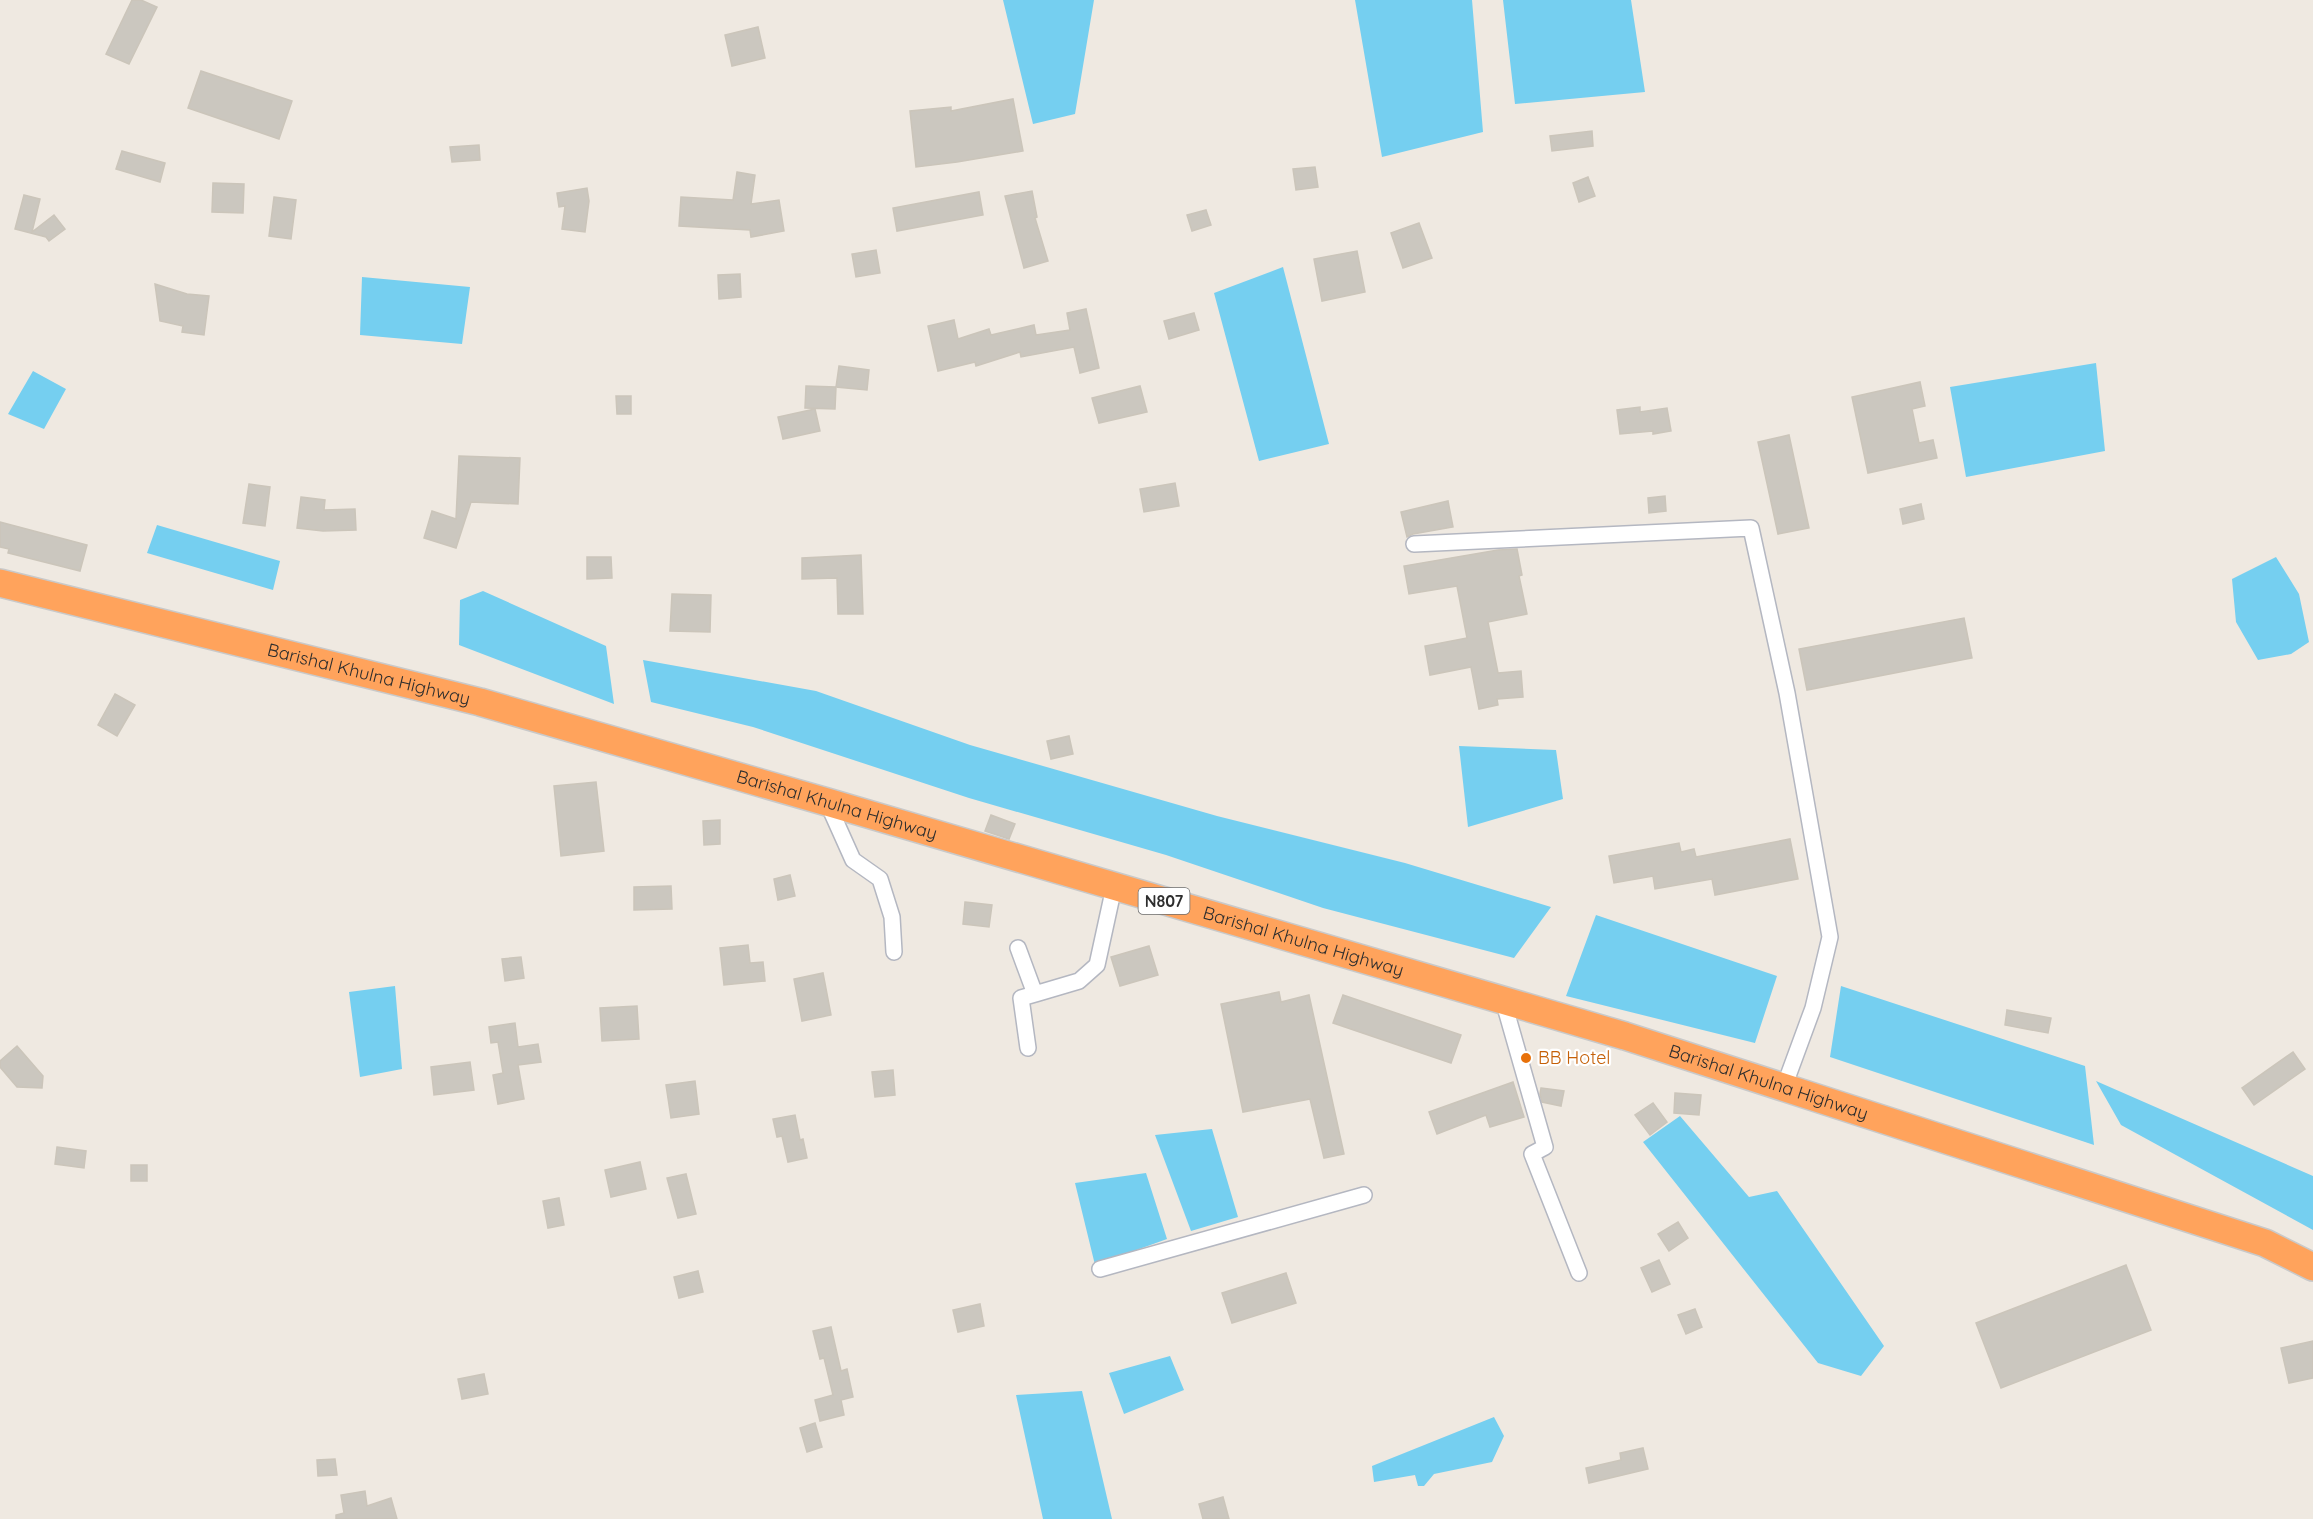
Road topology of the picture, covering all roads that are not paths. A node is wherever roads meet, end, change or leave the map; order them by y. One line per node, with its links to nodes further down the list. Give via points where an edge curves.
1 (1414, 544): 10 (street, via 1751,528 1787,693 1830,937 1813,1008)
2 (0, 583): 3 (highway, Barishal Khulna Highway / N807, via 480,702)
3 (827, 802): 4 (highway, Barishal Khulna Highway / N807); 6 (street, via 853,860 880,879 892,917)
4 (1114, 887): 7 (street, via 1097,965 1079,981); 8 (highway, Barishal Khulna Highway / N807)
5 (1018, 948): 7 (street)
6 (894, 952)
7 (1035, 994): 9 (street, via 1022,998)
8 (1503, 1000): 10 (highway, Barishal Khulna Highway / N807); 14 (street, via 1545,1147 1532,1154)
9 (1028, 1048)
10 (1784, 1087): 12 (highway, Barishal Khulna Highway / N807, via 2265,1243)
11 (1364, 1195): 13 (street)
12 (2313, 1267)
13 (1100, 1269)
14 (1579, 1273)

